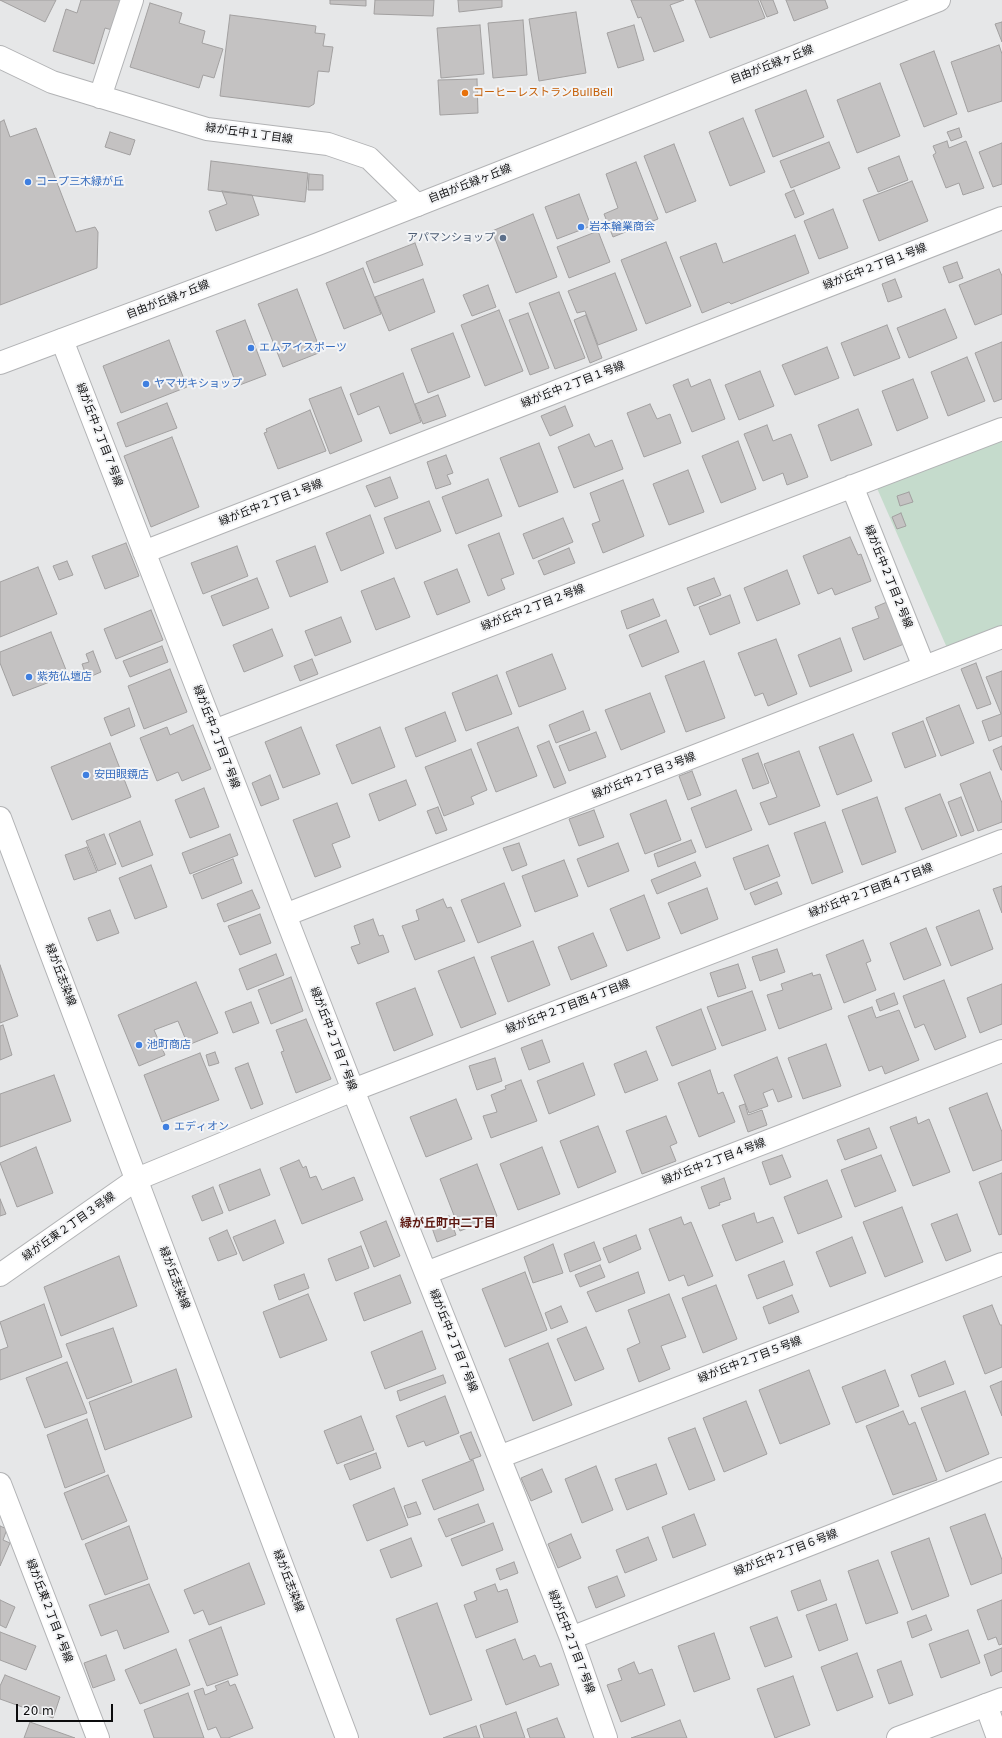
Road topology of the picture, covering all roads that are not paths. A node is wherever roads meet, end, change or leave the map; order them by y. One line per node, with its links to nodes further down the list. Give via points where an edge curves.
1 (132, 0): 4 (street)
2 (939, 0): 5 (street, 自由が丘緑ヶ丘線)
3 (0, 57): 4 (street, 緑が丘中１丁目線, via 52,82)
4 (100, 96): 5 (street, 緑が丘中１丁目線, via 207,129 328,144 342,148 369,158)
5 (417, 205): 7 (street, 自由が丘緑ヶ丘線)
6 (1002, 218): 11 (street, 緑が丘中２丁目１号線)
7 (62, 340): 8 (street, 自由が丘緑ヶ丘線); 11 (street, 緑が丘中２丁目７号線)
8 (0, 363)
9 (1002, 429): 10 (street, 緑が丘中２丁目２号線)
10 (852, 486): 13 (street, 緑が丘中２丁目２号線); 14 (street, 緑が丘中２丁目２号線)
11 (144, 552): 14 (street, 緑が丘中２丁目７号線)
12 (1002, 637): 13 (street, 緑が丘中２丁目３号線)
13 (924, 667): 17 (street, 緑が丘中２丁目３号線)
14 (214, 731): 17 (street, 緑が丘中２丁目７号線)
15 (0, 818): 20 (street, 緑が丘志染線)
16 (1002, 841): 19 (street, 緑が丘中２丁目西４丁目線)
17 (285, 915): 19 (street, 緑が丘中２丁目７号線)
18 (1002, 1051): 22 (street, 緑が丘中２丁目４号線)
19 (353, 1090): 20 (street, 緑が丘中２丁目西４丁目線); 22 (street, 緑が丘中２丁目７号線)
20 (137, 1179): 23 (street, 緑が丘東２丁目３号線); 30 (street, 緑が丘志染線)
21 (1002, 1264): 24 (street, 緑が丘中２丁目５号線)
22 (426, 1273): 24 (street, 緑が丘中２丁目７号線)
23 (0, 1275)
24 (499, 1457): 27 (street, 緑が丘中２丁目７号線)
25 (1002, 1469): 27 (street, 緑が丘中２丁目６号線)
26 (0, 1484): 29 (street, 緑が丘東２丁目４号線)
27 (570, 1638): 31 (street, 緑が丘中２丁目７号線)
28 (994, 1702): 32 (street); 33 (street)
29 (98, 1738)
30 (347, 1738)
31 (606, 1738)
32 (898, 1738)
33 (998, 1738)

